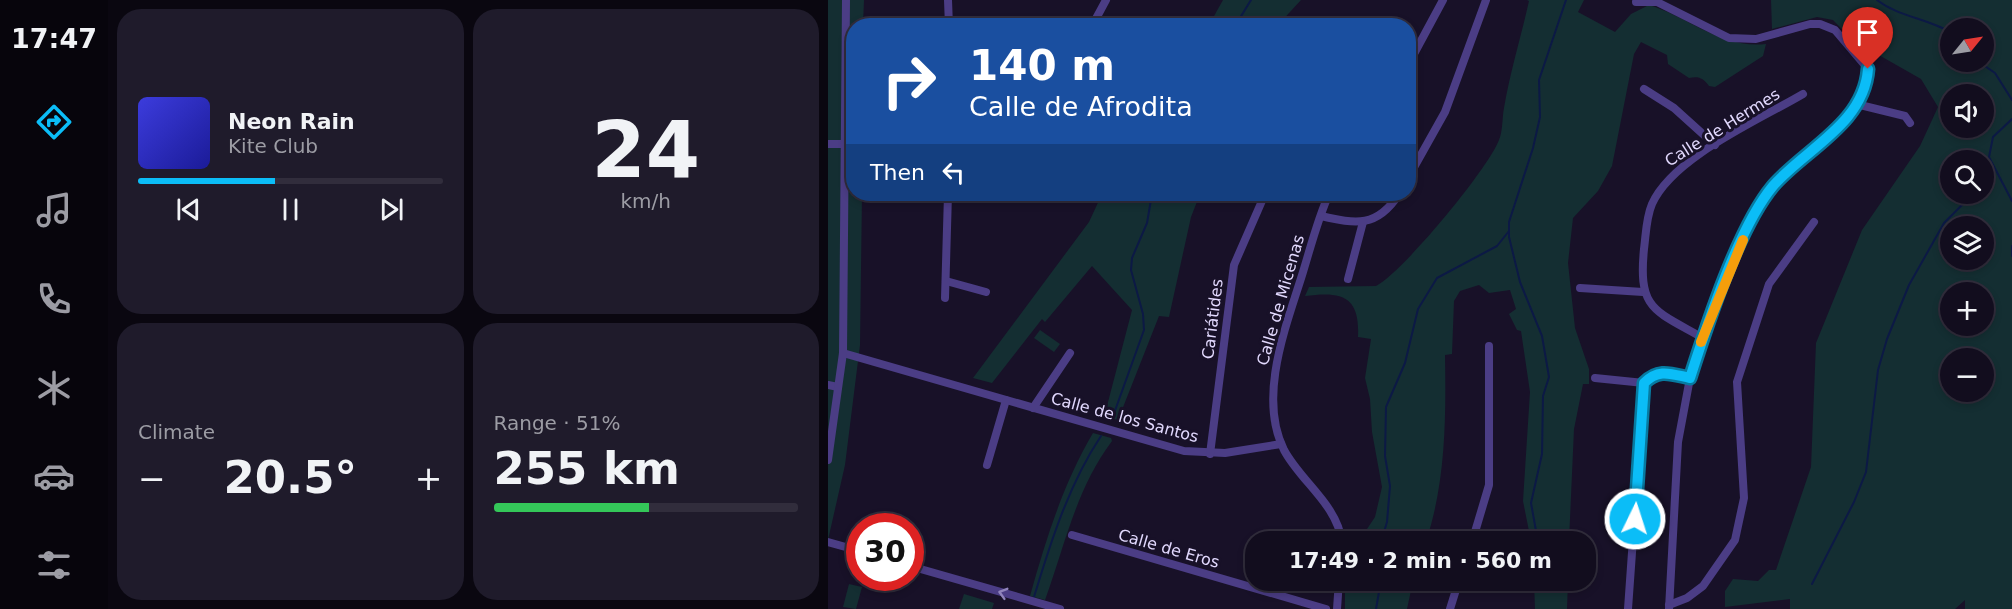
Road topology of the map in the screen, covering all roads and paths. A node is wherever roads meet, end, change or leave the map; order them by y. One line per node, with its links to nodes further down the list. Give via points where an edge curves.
1 (846, 0): 7 (street)
2 (948, 0): 8 (street)
3 (1106, 0): 9 (street)
4 (1443, 0): 10 (street)
5 (1486, 0): 18 (street, via 1445,112)
6 (1635, 2): 13 (street, via 1657,2 1729,38 1756,39 1810,24 1835,30 1868,69)
7 (846, 18)
8 (949, 18)
9 (1096, 18)
10 (1416, 50)
11 (1644, 89): 17 (street, via 1674,108)
12 (1803, 94): 17 (street, Calle de Hermes)
13 (1856, 104): 14 (street, via 1905,116); 33 (street, via 1837,130 1774,186 1752,218)
14 (1910, 123)
15 (828, 144): 16 (street)
16 (846, 144)
17 (1715, 145): 31 (street, Calle de Hermes, via 1666,180 1652,204 1647,219)
18 (1416, 164)
19 (848, 201): 35 (street)
20 (948, 201): 28 (street)
21 (1261, 201): 45 (street, Cariátides, via 1234,264)
22 (1326, 201): 24 (street, Calle de Micenas)
23 (1393, 201): 25 (street, via 1383,212)
24 (1321, 216): 25 (street); 44 (street, Calle de Micenas, via 1279,349 1274,378)
25 (1363, 222): 27 (street)
26 (1814, 222): 56 (street, via 1769,284 1737,382 1744,498 1736,540 1703,586)
27 (1348, 279)
28 (946, 281): 30 (street); 32 (street)
29 (1580, 288): 31 (street)
30 (986, 292)
31 (1643, 292): 33 (street, via 1665,317)
32 (945, 298)
33 (1703, 338): 38 (street)
34 (1490, 346): 49 (street, via 1489,485)
35 (843, 353): 41 (street); 42 (street, Calle de los Santos)
36 (1070, 353): 43 (street, Calle de los Santos)
37 (1595, 378): 39 (street)
38 (1690, 378): 39 (street, via 1661,371); 56 (street, via 1678,442)
39 (1644, 383): 61 (street)
40 (828, 385): 41 (street)
41 (838, 387): 46 (street)
42 (1006, 400): 43 (street, Calle de los Santos); 47 (street)
43 (1034, 408): 45 (street, Calle de los Santos, via 1184,451)
44 (1281, 444): 45 (street, Calle de los Santos); 48 (street, Calle de Micenas)
45 (1210, 454)
46 (828, 460)
47 (987, 465)
48 (1341, 531)
49 (1475, 531)
50 (1072, 535): 58 (street, Calle de Eros)
51 (828, 542): 52 (street)
52 (846, 547)
53 (924, 570): 57 (street, one-way to 53)
54 (1338, 591): 59 (street)
55 (1456, 591): 60 (street)
56 (1669, 607)
57 (1060, 609)
58 (1326, 609)
59 (1337, 609)
60 (1450, 609)
61 (1628, 609)

